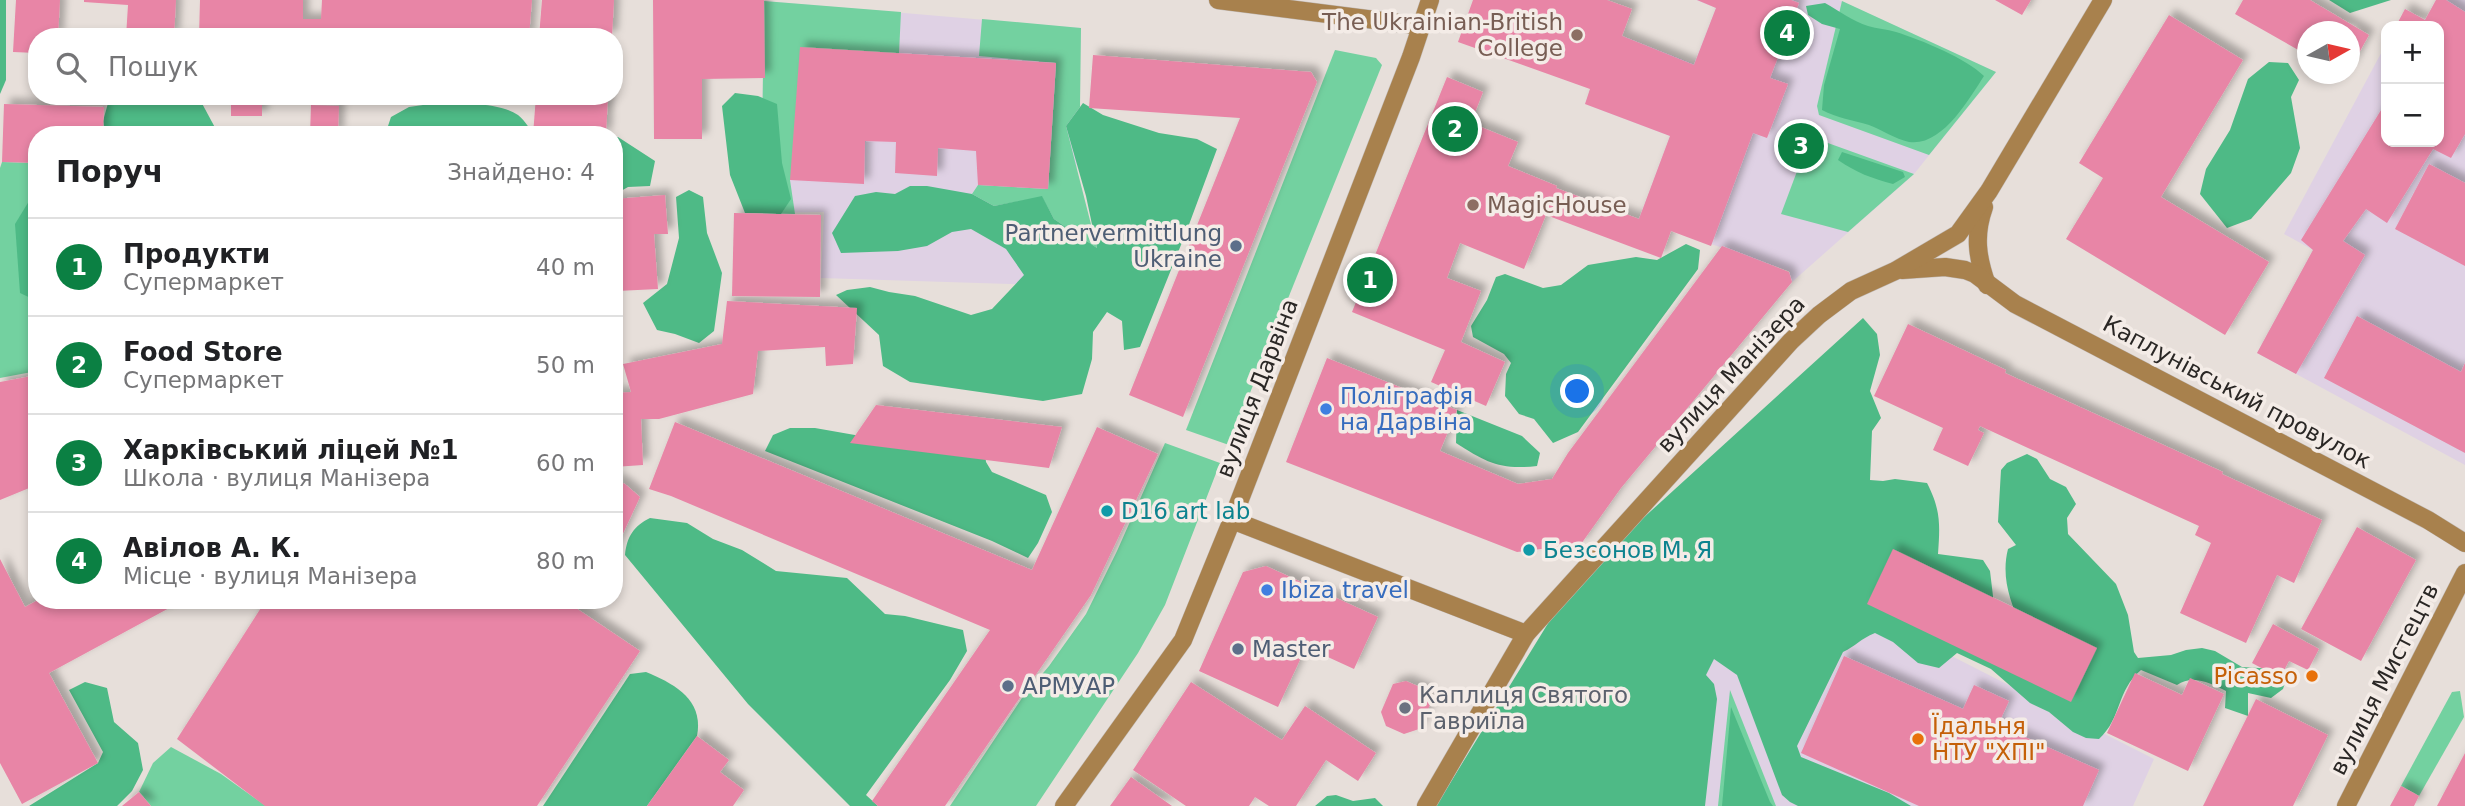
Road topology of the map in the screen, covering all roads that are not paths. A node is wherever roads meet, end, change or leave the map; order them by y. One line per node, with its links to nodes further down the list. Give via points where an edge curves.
1 (1218, 0): 4 (street)
2 (1430, 0): 4 (street, вулиця Дарвіна)
3 (2103, 0): 5 (street, вулиця Манізера)
4 (1422, 26): 8 (street, вулиця Дарвіна)
5 (1989, 191): 6 (street, вулиця Манізера, via 1958,234); 7 (street, via 1976,244)
6 (1895, 271): 7 (street, Каплунівський провулок, via 1956,268 1975,274); 11 (street, вулиця Манізера, via 1851,291 1791,341)
7 (1987, 285): 9 (street, Каплунівський провулок)
8 (1232, 520): 11 (street); 12 (street, вулиця Дарвіна, via 1183,640)
9 (2465, 543)
10 (2465, 573): 14 (street, вулиця Мистецтв)
11 (1525, 634): 13 (street, вулиця Манізера)
12 (1064, 806)
13 (1426, 806)
14 (2346, 806)

